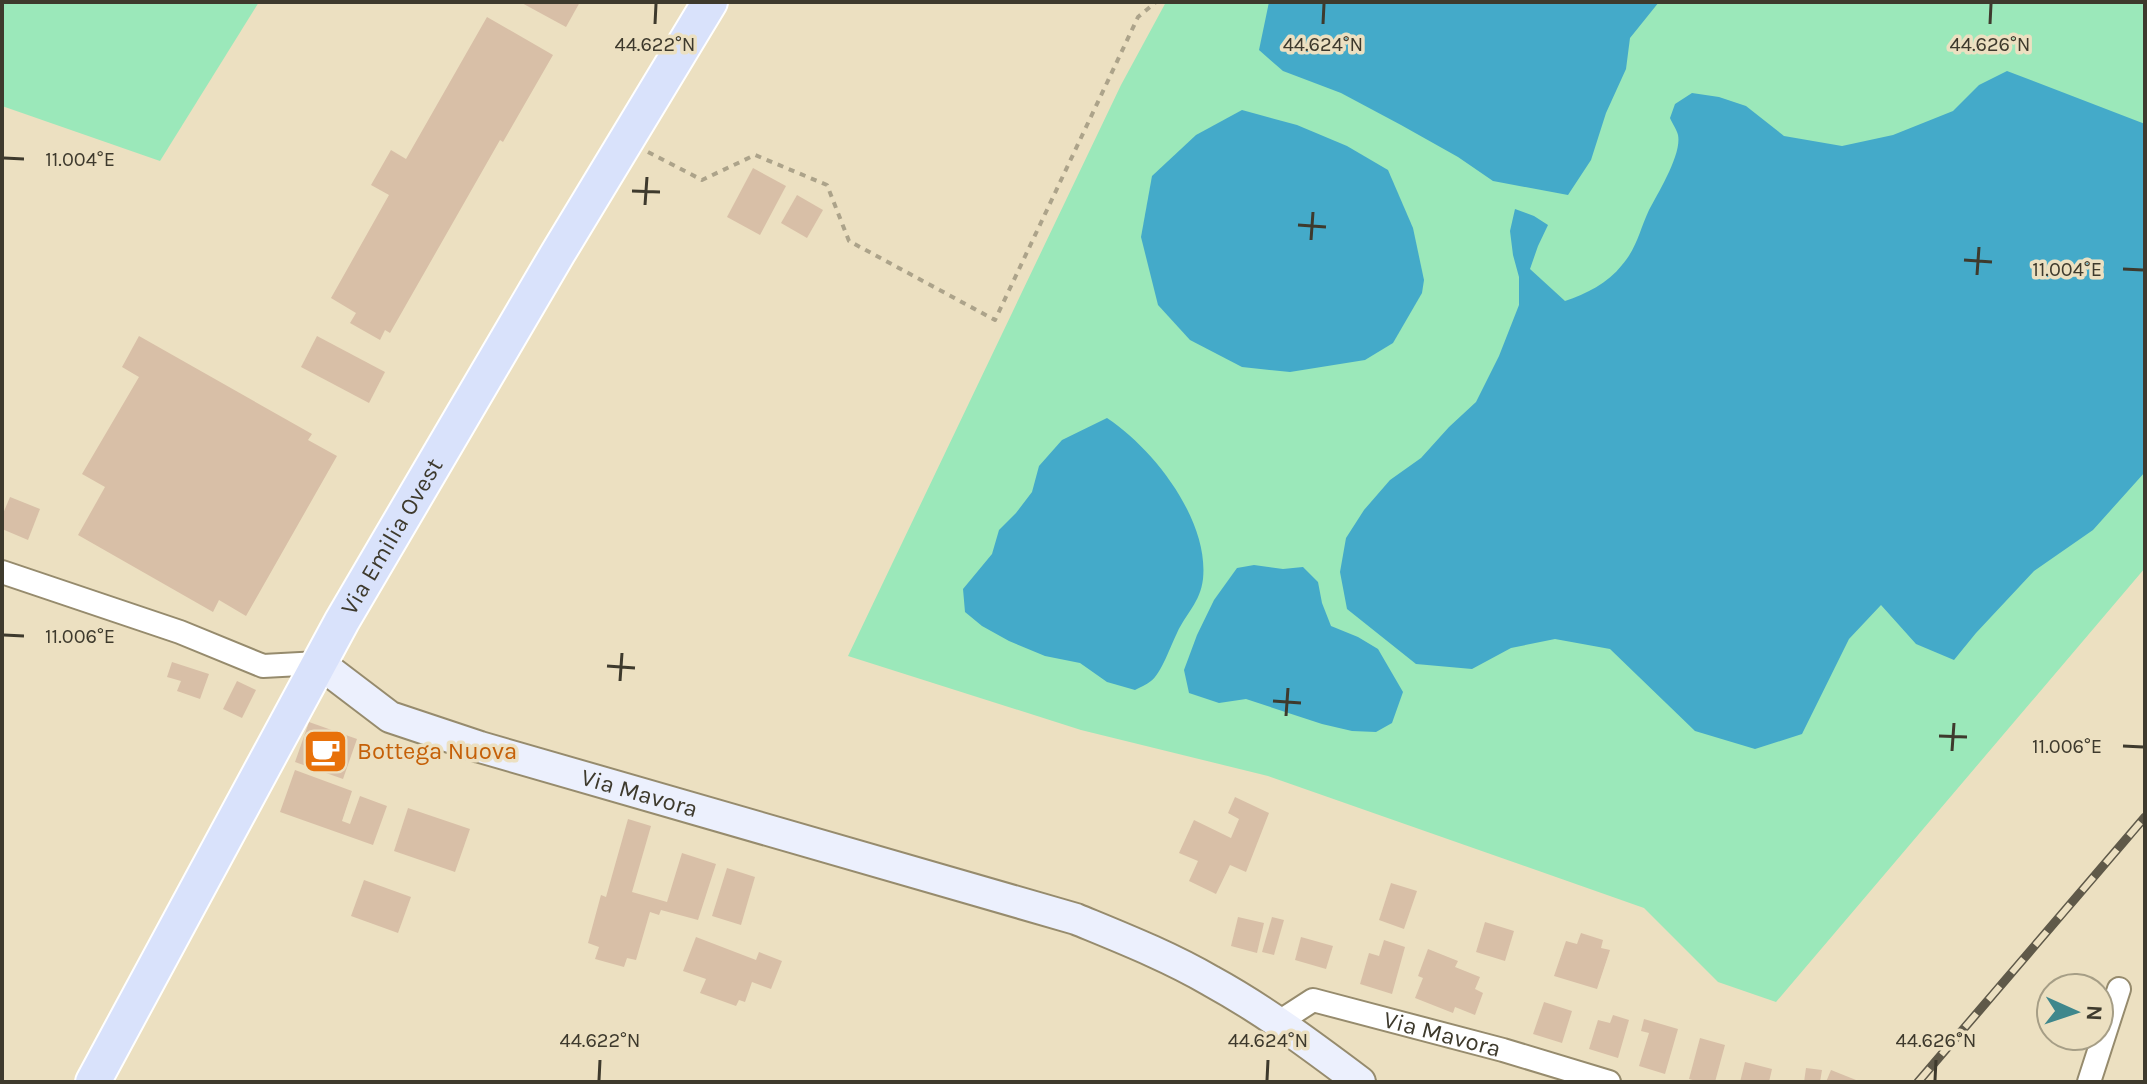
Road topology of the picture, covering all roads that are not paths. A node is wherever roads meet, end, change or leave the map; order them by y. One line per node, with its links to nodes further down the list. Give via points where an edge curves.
1 (710, 2): 3 (main road, Via Emilia Ovest)
2 (2, 572): 3 (street, via 263,666)
3 (319, 663): 5 (street, Via Mavora, via 390,717 1076,919 1183,966); 6 (main road, Via Emilia Ovest)
4 (2119, 989): 9 (street)
5 (1279, 1022): 7 (street, Via Mavora); 8 (street, Via Mavora, via 1313,1000)
6 (93, 1082)
7 (1360, 1082)
8 (1609, 1082)
9 (2089, 1082)

